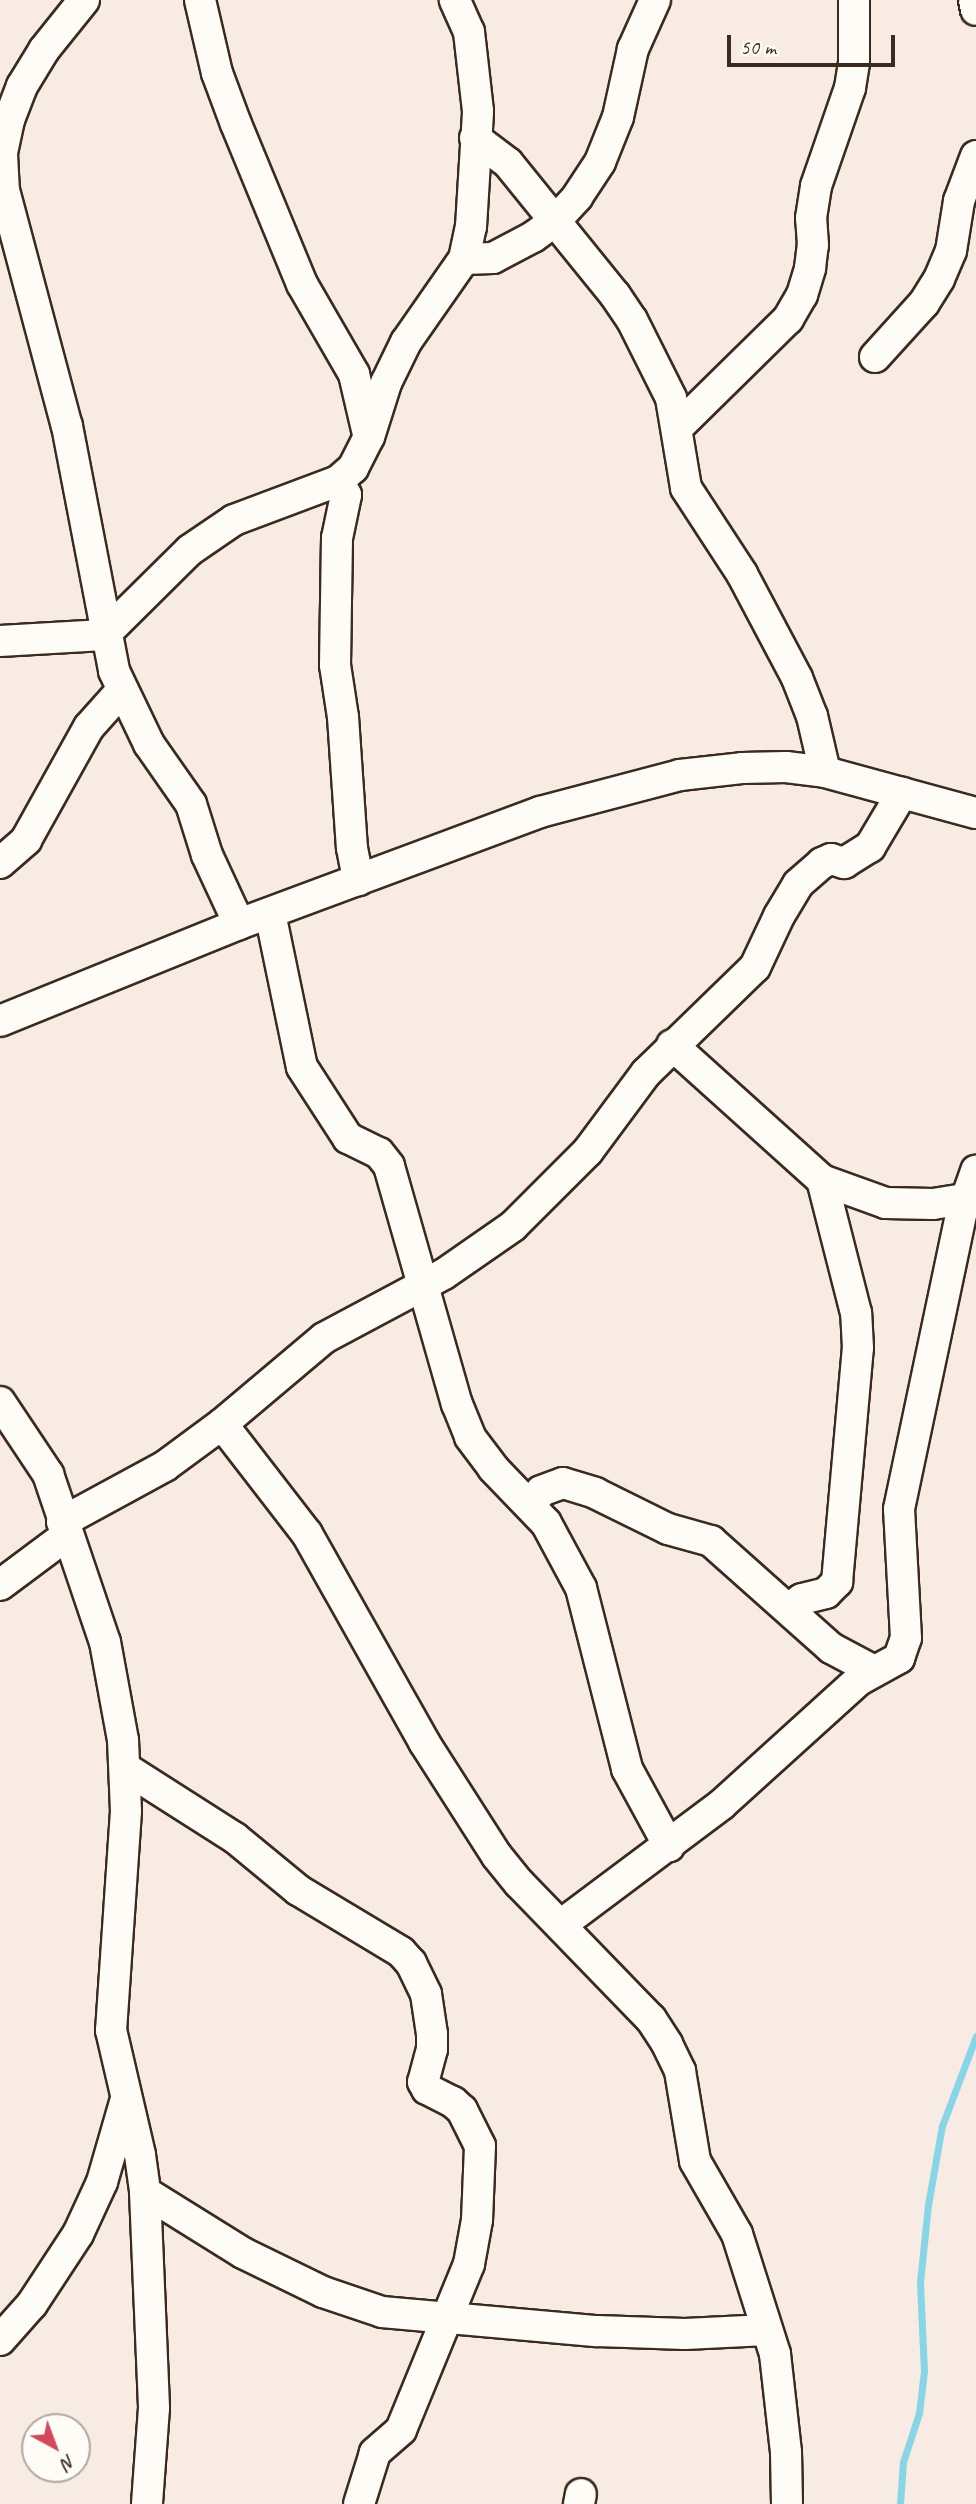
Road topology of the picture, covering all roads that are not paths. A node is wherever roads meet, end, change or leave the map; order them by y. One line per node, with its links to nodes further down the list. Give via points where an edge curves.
1 (84, 0): 11 (street, via 22,86)
2 (200, 0): 17 (street, via 217,73 236,124 302,284 354,374)
3 (455, 0): 9 (street)
4 (480, 0): 9 (street)
5 (655, 0): 13 (street, via 633,49 618,117 600,163)
6 (854, 0): 16 (street, via 850,88 816,187 813,245 802,295 788,319)
7 (974, 0): 8 (street)
8 (976, 10)
9 (469, 32): 10 (street, via 478,111)
10 (475, 138): 13 (street, via 508,163); 14 (street, via 471,227)
11 (2, 146): 19 (street, via 4,190 67,426)
12 (976, 156): 15 (street, via 958,201 951,251 939,279 924,303)
13 (555, 221): 14 (street, via 492,258); 16 (street, via 632,320 671,398)
14 (464, 260): 17 (street, via 406,342 386,383)
15 (875, 357)
16 (677, 428): 22 (street, via 686,488 742,574 797,678 812,716)
17 (369, 438): 18 (street, via 353,468)
18 (338, 481): 19 (street, via 234,520 190,550); 26 (street, via 346,495 337,538 335,665)
19 (104, 635): 20 (street); 21 (street)
20 (0, 641)
21 (122, 690): 25 (street, via 89,727 26,840); 28 (street, via 149,744 191,804 207,855)
22 (825, 772): 23 (street); 26 (street, via 742,768 667,778 540,812)
23 (902, 793): 24 (street); 30 (street, via 870,847 844,863 831,859 822,863 799,884 755,967)
24 (976, 813)
25 (0, 863)
26 (358, 880): 27 (street)
27 (270, 913): 28 (street); 34 (street, via 302,1067 348,1138 379,1153 389,1166)
28 (240, 924): 29 (street)
29 (0, 1021)
30 (672, 1045): 32 (street); 34 (street, via 588,1151 513,1226)
31 (976, 1171): 33 (street)
32 (822, 1180): 33 (street, via 886,1203); 40 (street, via 856,1313 858,1348 836,1581 826,1593 802,1599)
33 (966, 1199): 41 (street, via 899,1509 905,1638 899,1658)
34 (422, 1287): 36 (street, via 324,1338); 37 (street, via 470,1437 493,1468)
35 (0, 1402): 38 (street, via 43,1465)
36 (222, 1424): 38 (street, via 165,1466); 44 (street, via 307,1534 424,1742 498,1856)
37 (531, 1504): 40 (street, via 541,1491 563,1483 595,1493 668,1528 711,1541); 43 (street, via 581,1588 627,1769)
38 (65, 1528): 39 (street); 42 (street, via 110,1664)
39 (0, 1585)
40 (789, 1609): 41 (street, via 831,1648)
41 (874, 1671): 43 (street)
42 (125, 1768): 45 (street, via 111,2030); 47 (street, via 234,1838 298,1890 401,1952 420,1975 432,2034 423,2082 462,2110 482,2158 469,2264)
43 (669, 1846): 44 (street)
44 (562, 1924): 48 (street, via 650,2019 667,2044 680,2071 695,2161 737,2234)
45 (126, 2099): 46 (street); 49 (street, via 102,2182 78,2234 32,2304)
46 (145, 2192): 47 (street, via 243,2253 323,2292 382,2312); 50 (street, via 154,2408)
47 (448, 2320): 48 (street, via 685,2334); 51 (street, via 401,2430 375,2453)
48 (767, 2330): 52 (street, via 779,2377)
49 (0, 2340)
50 (147, 2504)
51 (359, 2504)
52 (787, 2504)

